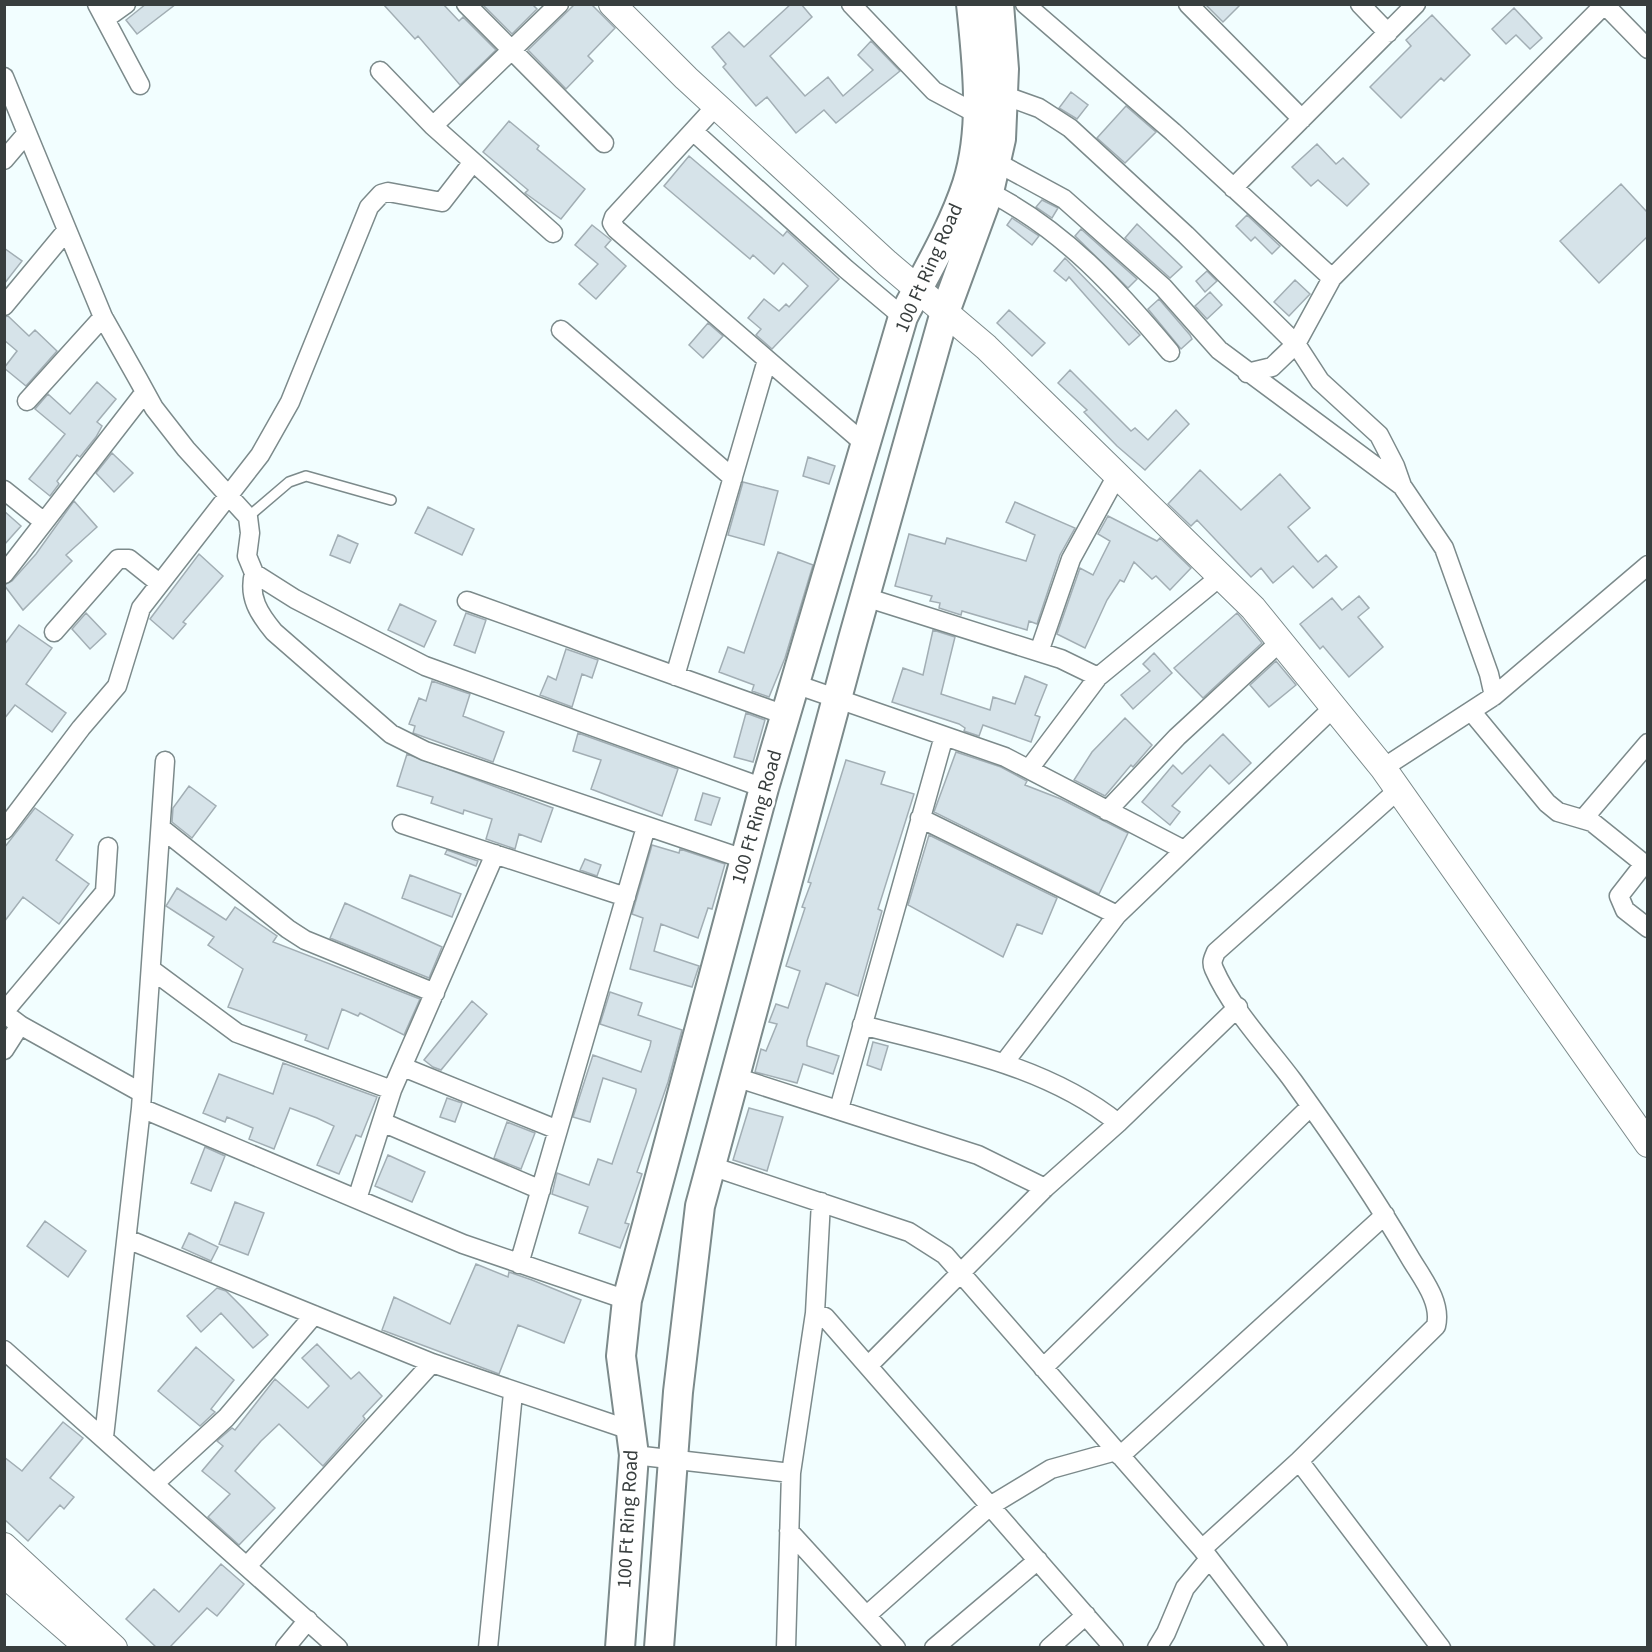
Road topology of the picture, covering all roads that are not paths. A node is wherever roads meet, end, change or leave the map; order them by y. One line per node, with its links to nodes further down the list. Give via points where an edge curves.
1 (126, 4): 12 (street)
2 (466, 4): 15 (street)
3 (559, 4): 15 (street)
4 (612, 4): 20 (street)
5 (851, 4): 21 (street, via 934,91)
6 (1024, 4): 30 (street)
7 (1188, 4): 22 (street)
8 (1360, 4): 13 (street)
9 (1416, 4): 13 (street)
10 (1608, 6): 14 (street); 34 (street)
11 (989, 8): 19 (main road, 100 Ft Ring Road); 21 (main road, 100 Ft Ring Road)
12 (101, 12): 18 (street)
13 (1388, 33): 22 (street)
14 (1647, 49)
15 (512, 51): 23 (street); 26 (street)
16 (380, 71): 23 (street)
17 (4, 77): 25 (street)
18 (140, 85)
19 (1003, 95): 29 (main road, 100 Ft Ring Road); 41 (street, via 1039,108 1070,129 1186,234)
20 (716, 106): 24 (street); 35 (street)
21 (979, 115): 35 (main road, 100 Ft Ring Road, via 967,183)
22 (1302, 119): 30 (street)
23 (433, 126): 28 (street)
24 (693, 131): 39 (street); 43 (street, via 612,223)
25 (27, 134): 27 (street); 32 (street)
26 (604, 143)
27 (4, 160)
28 (473, 162): 33 (street); 52 (street, via 442,202 388,192 369,207 290,402)
29 (996, 162): 31 (main road, 100 Ft Ring Road); 44 (street, via 1064,199 1090,219)
30 (1233, 188): 34 (street)
31 (989, 192): 37 (main road, 100 Ft Ring Road); 42 (street, via 1021,208 1084,258)
32 (67, 230): 36 (street); 38 (street)
33 (553, 233)
34 (1332, 278): 41 (street)
35 (918, 289): 37 (street); 39 (main road, 100 Ft Ring Road)
36 (4, 306)
37 (945, 312): 48 (street, via 986,347); 61 (main road, 100 Ft Ring Road)
38 (103, 317): 45 (street); 46 (street)
39 (903, 317): 47 (main road, 100 Ft Ring Road)
40 (561, 330): 49 (street)
41 (1296, 344): 44 (street, via 1272,367); 50 (street, via 1320,381 1379,435)
42 (1170, 352)
43 (767, 360): 47 (street); 49 (street)
44 (1247, 374): 50 (street)
45 (145, 392): 52 (street, via 186,449); 55 (street)
46 (27, 401)
47 (866, 445): 68 (main road, 100 Ft Ring Road)
48 (1116, 477): 59 (street); 65 (street, via 1071,559)
49 (733, 478): 66 (street)
50 (1402, 486): 69 (street, via 1444,548)
51 (4, 490): 55 (street)
52 (230, 497): 54 (street); 60 (street)
53 (391, 500): 54 (lane, via 306,476 289,482)
54 (248, 517): 57 (street, via 247,556)
55 (45, 522): 58 (street)
56 (1647, 565): 69 (street)
57 (254, 573): 79 (street, via 409,659); 85 (street, via 253,599 261,617 391,734 425,751)
58 (4, 574)
59 (1221, 576): 64 (street); 67 (street)
60 (159, 583): 63 (street, via 129,559 118,559); 87 (street, via 141,608 117,686)
61 (864, 597): 65 (street); 70 (main road, 100 Ft Ring Road)
62 (467, 601): 66 (street)
63 (54, 633)
64 (1281, 641): 71 (street); 81 (street, via 1185,730)
65 (1039, 652): 67 (street, via 1073,663)
66 (675, 676): 73 (street)
67 (1098, 677): 78 (street)
68 (795, 684): 70 (street); 73 (main road, 100 Ft Ring Road)
69 (1494, 696): 72 (street)
70 (837, 699): 74 (street); 105 (main road, 100 Ft Ring Road)
71 (1335, 706): 77 (street); 89 (street)
72 (1471, 711): 77 (street); 83 (street, via 1547,803 1558,812)
73 (785, 715): 79 (main road, 100 Ft Ring Road)
74 (944, 736): 78 (street); 82 (street)
75 (1646, 748): 83 (street)
76 (165, 761): 86 (street)
77 (1383, 768): 80 (street)
78 (1029, 769): 81 (street)
79 (764, 788): 91 (main road, 100 Ft Ring Road)
80 (1398, 790): 98 (street, via 1216,952 1212,960 1214,969); 113 (street)
81 (1107, 811): 89 (street)
82 (920, 818): 94 (street); 101 (street)
83 (1584, 818): 92 (street)
84 (402, 824): 90 (street)
85 (646, 827): 91 (street); 93 (street)
86 (161, 828): 96 (street); 97 (street, via 305,940)
87 (4, 830)
88 (108, 847): 99 (street, via 105,892)
89 (1184, 850): 94 (street)
90 (495, 854): 93 (street); 97 (street)
91 (744, 859): 123 (main road, 100 Ft Ring Road)
92 (1646, 865): 95 (street, via 1619,896 1625,910)
93 (626, 897): 112 (street)
94 (1117, 915): 103 (street)
95 (1647, 928)
96 (152, 969): 106 (street, via 237,1033); 107 (street)
97 (435, 993): 104 (street)
98 (1238, 1007): 108 (street); 111 (street)
99 (4, 1013): 100 (street)
100 (20, 1025): 102 (street); 107 (street)
101 (862, 1025): 103 (street); 109 (street)
102 (4, 1050)
103 (1004, 1063): 111 (street, via 1088,1101)
104 (403, 1066): 106 (street); 112 (street)
105 (735, 1077): 109 (street); 114 (main road, 100 Ft Ring Road)
106 (392, 1090): 110 (street)
107 (142, 1100): 117 (street); 120 (street)
108 (1311, 1106): 119 (street); 129 (street)
109 (839, 1109): 115 (street, via 978,1155)
110 (382, 1122): 116 (street); 117 (street)
111 (1118, 1123): 115 (street)
112 (558, 1130): 116 (street)
113 (1647, 1144)
114 (711, 1166): 118 (street); 134 (main road, 100 Ft Ring Road, via 700,1206 690,1279)
115 (1045, 1188): 122 (street)
116 (541, 1190): 121 (street)
117 (357, 1199): 121 (street)
118 (821, 1202): 122 (street, via 909,1232 930,1243); 124 (street)
119 (1385, 1215): 133 (street); 135 (street, via 1434,1300 1438,1310 1436,1326)
120 (128, 1239): 125 (street); 131 (street)
121 (519, 1264): 123 (street)
122 (960, 1272): 128 (street); 129 (street)
123 (627, 1300): 132 (main road, 100 Ft Ring Road, via 621,1356)
124 (815, 1313): 128 (street, via 825,1317); 136 (street)
125 (314, 1315): 127 (street); 137 (street, via 226,1418)
126 (4, 1350): 131 (street)
127 (432, 1363): 130 (street); 143 (street)
128 (869, 1365): 138 (street)
129 (1043, 1368): 133 (street)
130 (513, 1393): 132 (street); 152 (street)
131 (104, 1437): 137 (street)
132 (632, 1443): 134 (street); 153 (main road, 100 Ft Ring Road)
133 (1118, 1453): 138 (street, via 1051,1469); 141 (street)
134 (675, 1460): 136 (street); 154 (main road, 100 Ft Ring Road)
135 (1299, 1461): 141 (street); 162 (street)
136 (790, 1473): 139 (street)
137 (155, 1483): 143 (street)
138 (990, 1506): 142 (street); 145 (street)
139 (789, 1531): 145 (street); 155 (street)
140 (4, 1546): 149 (street)
141 (1205, 1554): 160 (street); 161 (street)
142 (1038, 1560): 146 (street); 157 (street)
143 (247, 1566): 147 (street)
144 (4, 1574): 148 (street)
145 (867, 1616): 156 (street)
146 (1086, 1616): 158 (street); 159 (street)
147 (308, 1620): 150 (street); 151 (street)
148 (89, 1647)
149 (114, 1647)
150 (285, 1647)
151 (338, 1647)
152 (488, 1647)
153 (620, 1647)
154 (659, 1647)
155 (786, 1647)
156 (896, 1647)
157 (934, 1647)
158 (1049, 1647)
159 (1113, 1647)
160 (1157, 1647)
161 (1278, 1647)
162 (1441, 1647)

